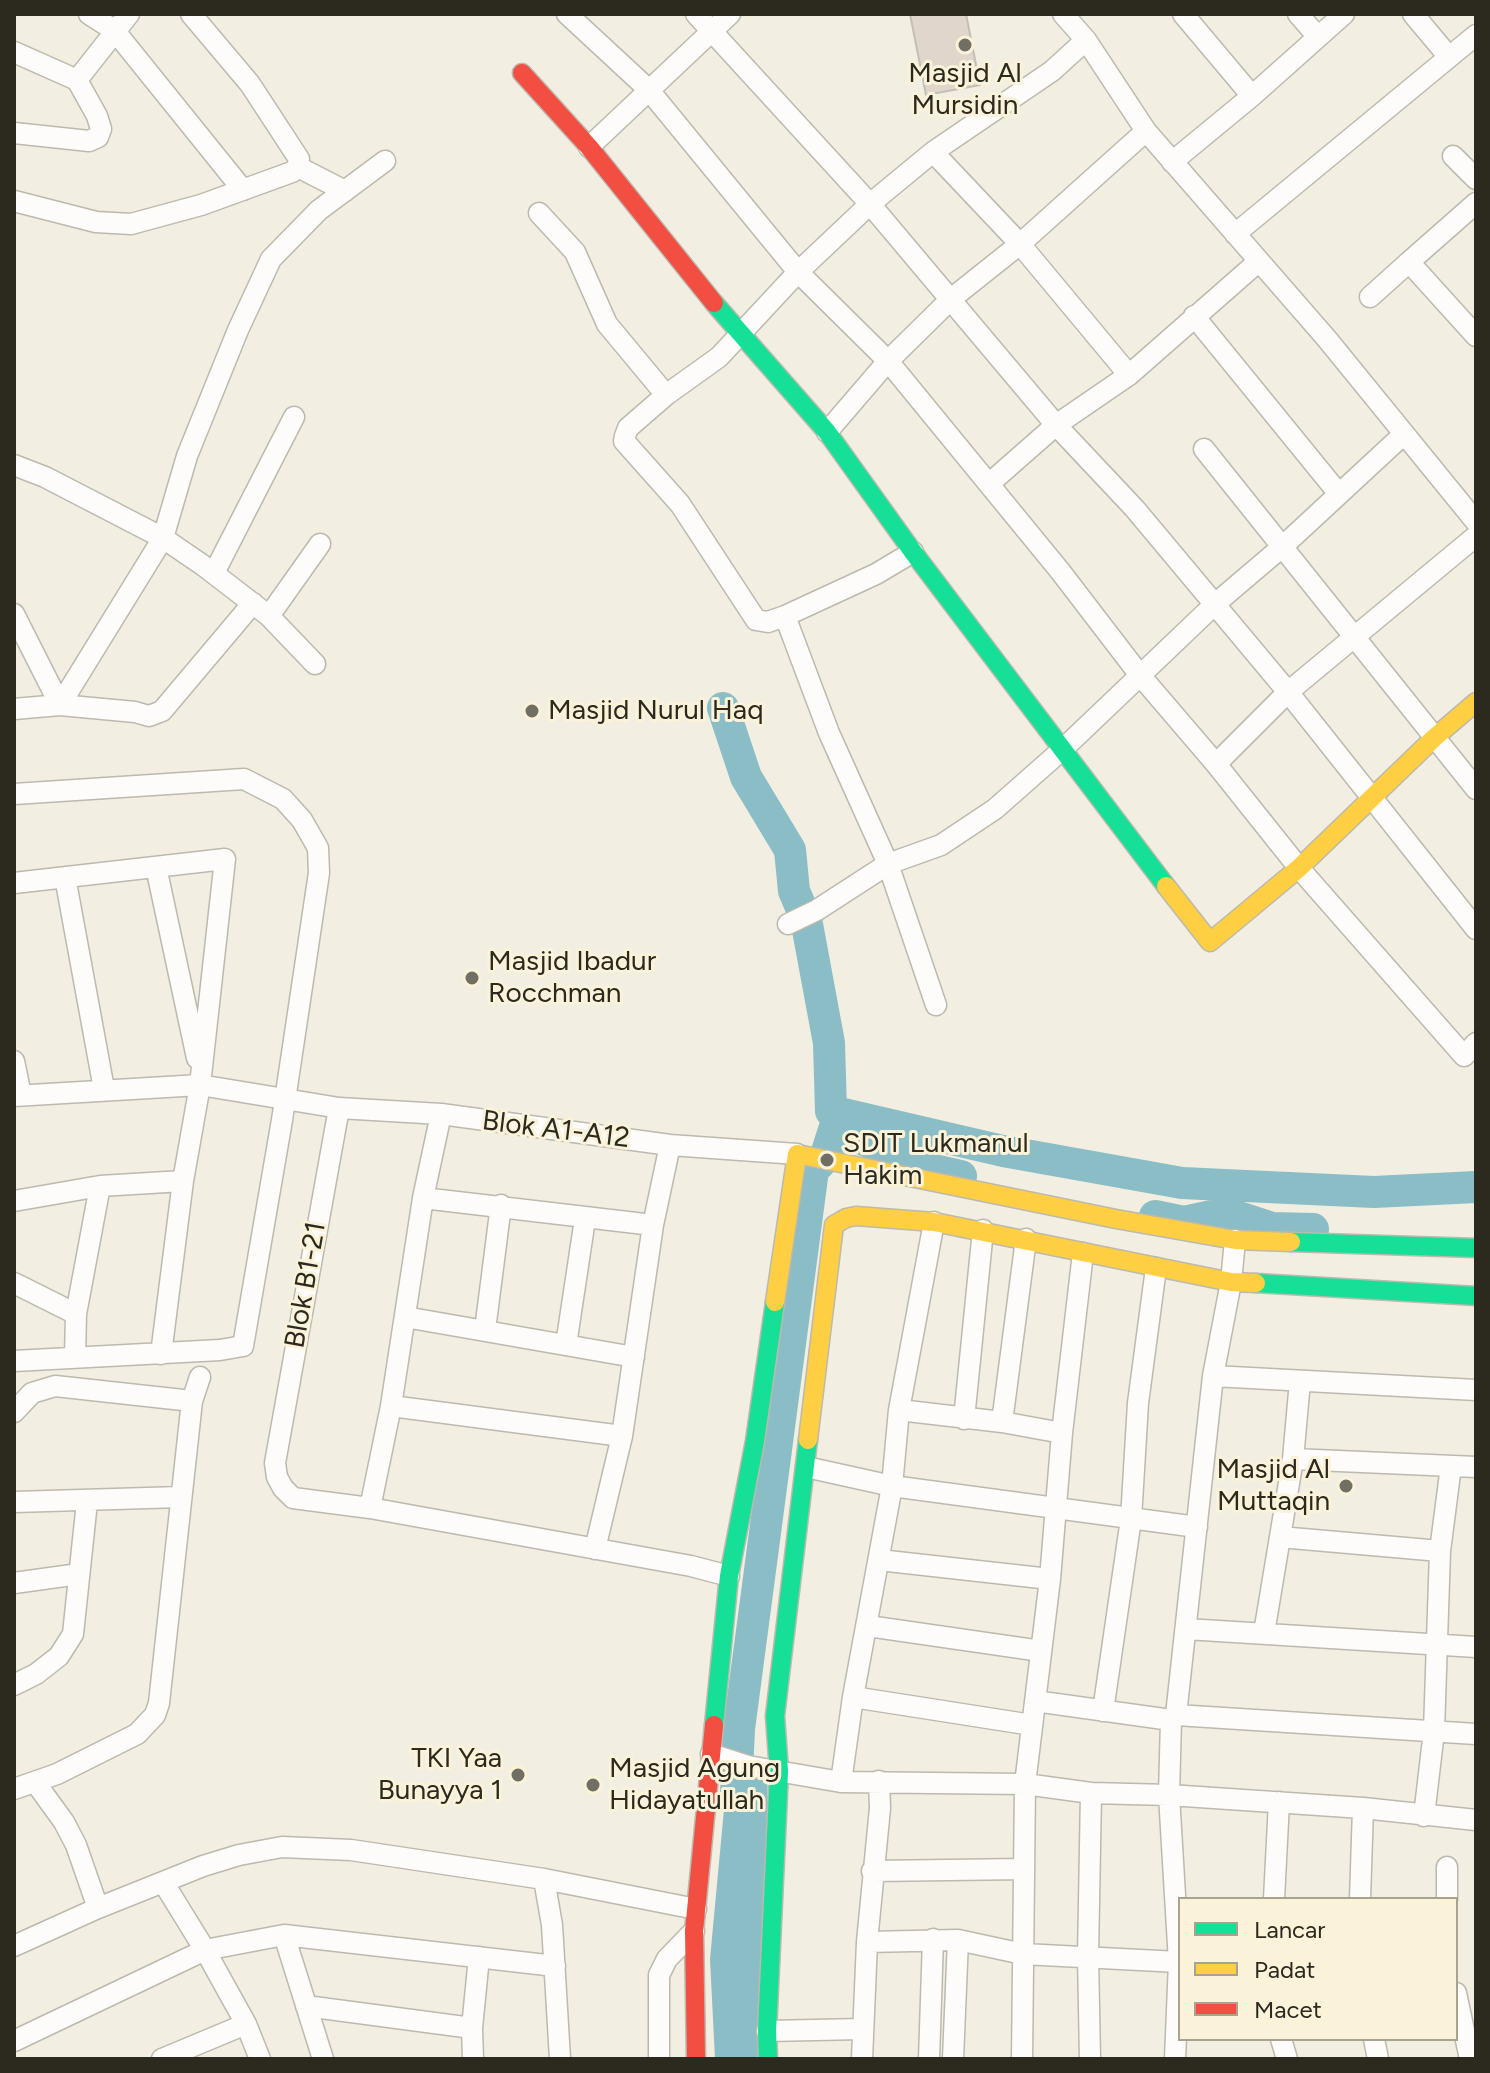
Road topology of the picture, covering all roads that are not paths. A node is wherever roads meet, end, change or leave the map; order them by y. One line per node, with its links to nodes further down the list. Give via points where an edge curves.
1 (89, 14): 13 (street)
2 (129, 14): 13 (street)
3 (191, 14): 30 (street, via 250,84 299,159)
4 (567, 14): 21 (street)
5 (696, 14): 12 (street)
6 (730, 14): 12 (street)
7 (1063, 14): 16 (street)
8 (1183, 14): 22 (street)
9 (1298, 14): 15 (street)
10 (1344, 14): 15 (street)
11 (1413, 14): 18 (street)
12 (712, 29): 21 (street); 36 (street)
13 (114, 30): 20 (street); 32 (street)
14 (1476, 35): 18 (street)
15 (1318, 37): 22 (street)
16 (1086, 40): 23 (street); 26 (street, via 1052,71)
17 (14, 52): 20 (street)
18 (1449, 57): 38 (street)
19 (522, 73): 25 (street)
20 (77, 80): 24 (street, via 97,116 98,137 89,141)
21 (648, 89): 25 (street); 42 (street)
22 (1252, 96): 29 (street)
23 (1146, 131): 29 (street); 39 (street)
24 (14, 133)
25 (589, 147): 46 (street)
26 (933, 152): 36 (street); 39 (street)
27 (1453, 156): 31 (street)
28 (385, 161): 33 (street)
29 (1172, 162): 38 (street)
30 (298, 167): 32 (street); 33 (street)
31 (1476, 179)
32 (243, 190): 34 (street, via 131,224 96,222)
33 (345, 191): 61 (street, via 271,259 187,456)
34 (14, 201)
35 (1476, 203): 41 (street)
36 (870, 204): 42 (street); 44 (street)
37 (539, 213): 50 (street, via 575,252 607,324)
38 (1235, 234): 40 (street)
39 (1020, 244): 44 (street); 49 (street)
40 (1259, 261): 45 (street); 54 (street)
41 (1409, 262): 43 (street); 47 (street)
42 (798, 272): 46 (street); 48 (street)
43 (1370, 297)
44 (951, 299): 48 (street); 52 (street)
45 (1194, 316): 49 (street); 58 (street)
46 (738, 333): 50 (street, via 719,357); 53 (street)
47 (1476, 336)
48 (888, 361): 53 (street); 57 (street)
49 (1129, 375): 52 (street)
50 (666, 395): 69 (street, via 628,428 624,441 680,504 756,620)
51 (294, 417): 65 (street)
52 (1056, 425): 57 (street); 66 (street)
53 (827, 432): 64 (street)
54 (1404, 434): 58 (street); 59 (street)
55 (1204, 449): 63 (street)
56 (14, 465): 61 (street)
57 (990, 483): 72 (street)
58 (1339, 494): 63 (street)
59 (1476, 522)
60 (1476, 536): 70 (street)
61 (163, 538): 65 (street); 75 (street)
62 (320, 544): 67 (street)
63 (1282, 547): 66 (street); 70 (street)
64 (913, 552): 69 (street); 78 (street)
65 (214, 573): 67 (street)
66 (1215, 604): 72 (street); 73 (street)
67 (261, 610): 71 (street); 75 (street, via 162,711 149,716)
68 (14, 614): 75 (street)
69 (785, 616): 85 (street, via 829,733)
70 (1357, 638): 73 (street); 77 (street)
71 (315, 664)
72 (1139, 674): 78 (street); 79 (street)
73 (1288, 692): 79 (street); 84 (street)
74 (1476, 702): 77 (street)
75 (60, 705): 76 (street)
76 (14, 709)
77 (1434, 738): 81 (street); 84 (street)
78 (1063, 749): 85 (street, via 995,809 941,845); 87 (street, via 1210,942)
79 (1216, 764): 87 (street)
80 (14, 784): 82 (street)
81 (1476, 789)
82 (44, 792): 83 (street); 98 (street, via 244,779 283,799 302,820 318,848 319,873)
83 (14, 794)
84 (1371, 797): 87 (street); 91 (street)
85 (888, 864): 90 (street); 92 (street)
86 (156, 867): 88 (street); 95 (street); 95 (street, via 225,859)
87 (1299, 868): 93 (street, via 1464,1056)
88 (65, 877): 89 (street); 96 (street)
89 (14, 883)
90 (801, 918)
91 (1476, 929)
92 (936, 1005)
93 (1476, 1043)
94 (14, 1061): 97 (street)
95 (200, 1079): 96 (street, Blok A1-A12); 98 (street, Blok A1-A12); 103 (street)
96 (104, 1089): 97 (street, Blok A1-A12)
97 (17, 1095)
98 (285, 1099): 99 (street, Blok A1-A12); 124 (street, via 243,1346)
99 (339, 1108): 100 (street, Blok A1-A12); 148 (street, Blok B1-21, via 275,1463 277,1477 293,1498)
100 (441, 1114): 101 (street, Blok A1-A12); 105 (street)
101 (670, 1145): 102 (street, Blok A1-A12); 110 (street)
102 (797, 1154): 113 (street); 157 (street, via 755,1441)
103 (183, 1181): 104 (street); 124 (street)
104 (100, 1186): 106 (street); 120 (street)
105 (423, 1198): 107 (street); 121 (street)
106 (14, 1201)
107 (501, 1205): 108 (street); 122 (street)
108 (585, 1219): 110 (street); 123 (street)
109 (934, 1222): 111 (street); 134 (street); 142 (street, via 856,1216 834,1225)
110 (653, 1225): 126 (street)
111 (983, 1230): 112 (street); 136 (street)
112 (1026, 1239): 115 (street); 137 (street)
113 (1235, 1247): 114 (street); 117 (street)
114 (1476, 1248)
115 (1083, 1253): 116 (street); 138 (street)
116 (1156, 1268): 117 (street); 150 (street, via 1138,1403)
117 (1232, 1279): 119 (street); 128 (street)
118 (14, 1283): 120 (street)
119 (1476, 1296)
120 (76, 1314): 125 (street)
121 (405, 1317): 122 (street); 133 (street)
122 (485, 1330): 123 (street)
123 (566, 1345): 126 (street)
124 (161, 1354): 125 (street)
125 (75, 1357): 127 (street)
126 (634, 1357): 139 (street)
127 (14, 1361)
128 (1213, 1376): 130 (street); 151 (street)
129 (200, 1377): 132 (street)
130 (1300, 1381): 131 (street); 140 (street)
131 (1476, 1390)
132 (192, 1401): 135 (street, via 55,1386 32,1393); 145 (street)
133 (391, 1406): 139 (street); 148 (street)
134 (899, 1410): 136 (street); 144 (street)
135 (14, 1412)
136 (964, 1419): 137 (street)
137 (1002, 1422): 138 (street)
138 (1062, 1433): 149 (street)
139 (622, 1436): 153 (street)
140 (1293, 1459): 141 (street); 152 (street)
141 (1451, 1466): 143 (street); 154 (street)
142 (806, 1467): 144 (street); 175 (street, via 775,1716)
143 (1476, 1467)
144 (892, 1486): 149 (street); 155 (street)
145 (181, 1497): 147 (street); 177 (street, via 155,1715 137,1734)
146 (14, 1502): 147 (street)
147 (87, 1502): 156 (street)
148 (370, 1508): 153 (street)
149 (1055, 1509): 150 (street); 158 (street)
150 (1131, 1519): 151 (street); 169 (street)
151 (1197, 1527): 161 (street)
152 (1280, 1537): 154 (street); 162 (street)
153 (595, 1549): 157 (street)
154 (1440, 1551): 163 (street)
155 (879, 1560): 158 (street); 160 (street)
156 (79, 1574): 159 (street); 166 (street, via 73,1634 59,1656)
157 (729, 1576): 174 (street)
158 (1050, 1579): 165 (street)
159 (15, 1584)
160 (868, 1626): 165 (street); 167 (street)
161 (1186, 1629): 162 (street); 170 (street)
162 (1264, 1633): 163 (street)
163 (1437, 1645): 164 (street); 172 (street)
164 (1476, 1647)
165 (1041, 1651): 168 (street)
166 (14, 1685)
167 (853, 1697): 171 (street); 178 (street)
168 (1035, 1701): 169 (street); 171 (street)
169 (1103, 1711): 170 (street)
170 (1174, 1718): 172 (street); 182 (street)
171 (1032, 1725): 179 (street)
172 (1434, 1731): 173 (street); 185 (street)
173 (1476, 1734)
174 (716, 1755): 175 (street); 196 (street)
175 (779, 1771): 178 (street); 216 (street)
176 (879, 1781): 178 (street); 179 (street); 189 (street)
177 (35, 1782): 180 (street); 195 (street, via 76,1845)
178 (841, 1782)
179 (1025, 1784): 181 (street); 188 (street)
180 (14, 1789)
181 (1091, 1793): 182 (street); 206 (street)
182 (1169, 1795): 183 (street); 202 (street)
183 (1279, 1802): 184 (street); 192 (street)
184 (1363, 1808): 185 (street); 193 (street)
185 (1424, 1816): 186 (street)
186 (1476, 1820)
187 (1447, 1867): 194 (street)
188 (1024, 1869): 189 (street); 205 (street)
189 (872, 1871): 201 (street)
190 (544, 1879): 191 (street, via 351,1850 282,1847 239,1855); 196 (street); 209 (street)
191 (163, 1882): 195 (street); 204 (street)
192 (1274, 1897)
193 (1360, 1897)
194 (1447, 1897)
195 (98, 1908): 203 (street)
196 (696, 1909): 197 (street)
197 (694, 1931): 223 (street, via 659,1975); 224 (street)
198 (284, 1935): 204 (street); 207 (street); 212 (street)
199 (933, 1939): 200 (street); 201 (street); 227 (street)
200 (958, 1940): 205 (street); 228 (street)
201 (867, 1942): 215 (street)
202 (1178, 1945)
203 (14, 1946)
204 (205, 1950): 213 (street); 217 (street)
205 (1023, 1954): 206 (street); 229 (street)
206 (1088, 1956): 208 (street); 230 (street)
207 (479, 1957): 209 (street); 214 (street)
208 (1178, 1962)
209 (555, 1966): 222 (street)
210 (1178, 1986): 231 (street)
211 (1458, 2002): 232 (street)
212 (306, 2006): 214 (street); 220 (street)
213 (246, 2024): 218 (street); 219 (street)
214 (472, 2028): 221 (street)
215 (862, 2029): 216 (street); 226 (street)
216 (767, 2031): 225 (street)
217 (14, 2041)
218 (162, 2059)
219 (260, 2059)
220 (323, 2059)
221 (473, 2059)
222 (560, 2059)
223 (659, 2059)
224 (696, 2059)
225 (768, 2059)
226 (862, 2059)
227 (929, 2059)
228 (953, 2059)
229 (1022, 2059)
230 (1090, 2059)
231 (1175, 2059)
232 (1470, 2059)

